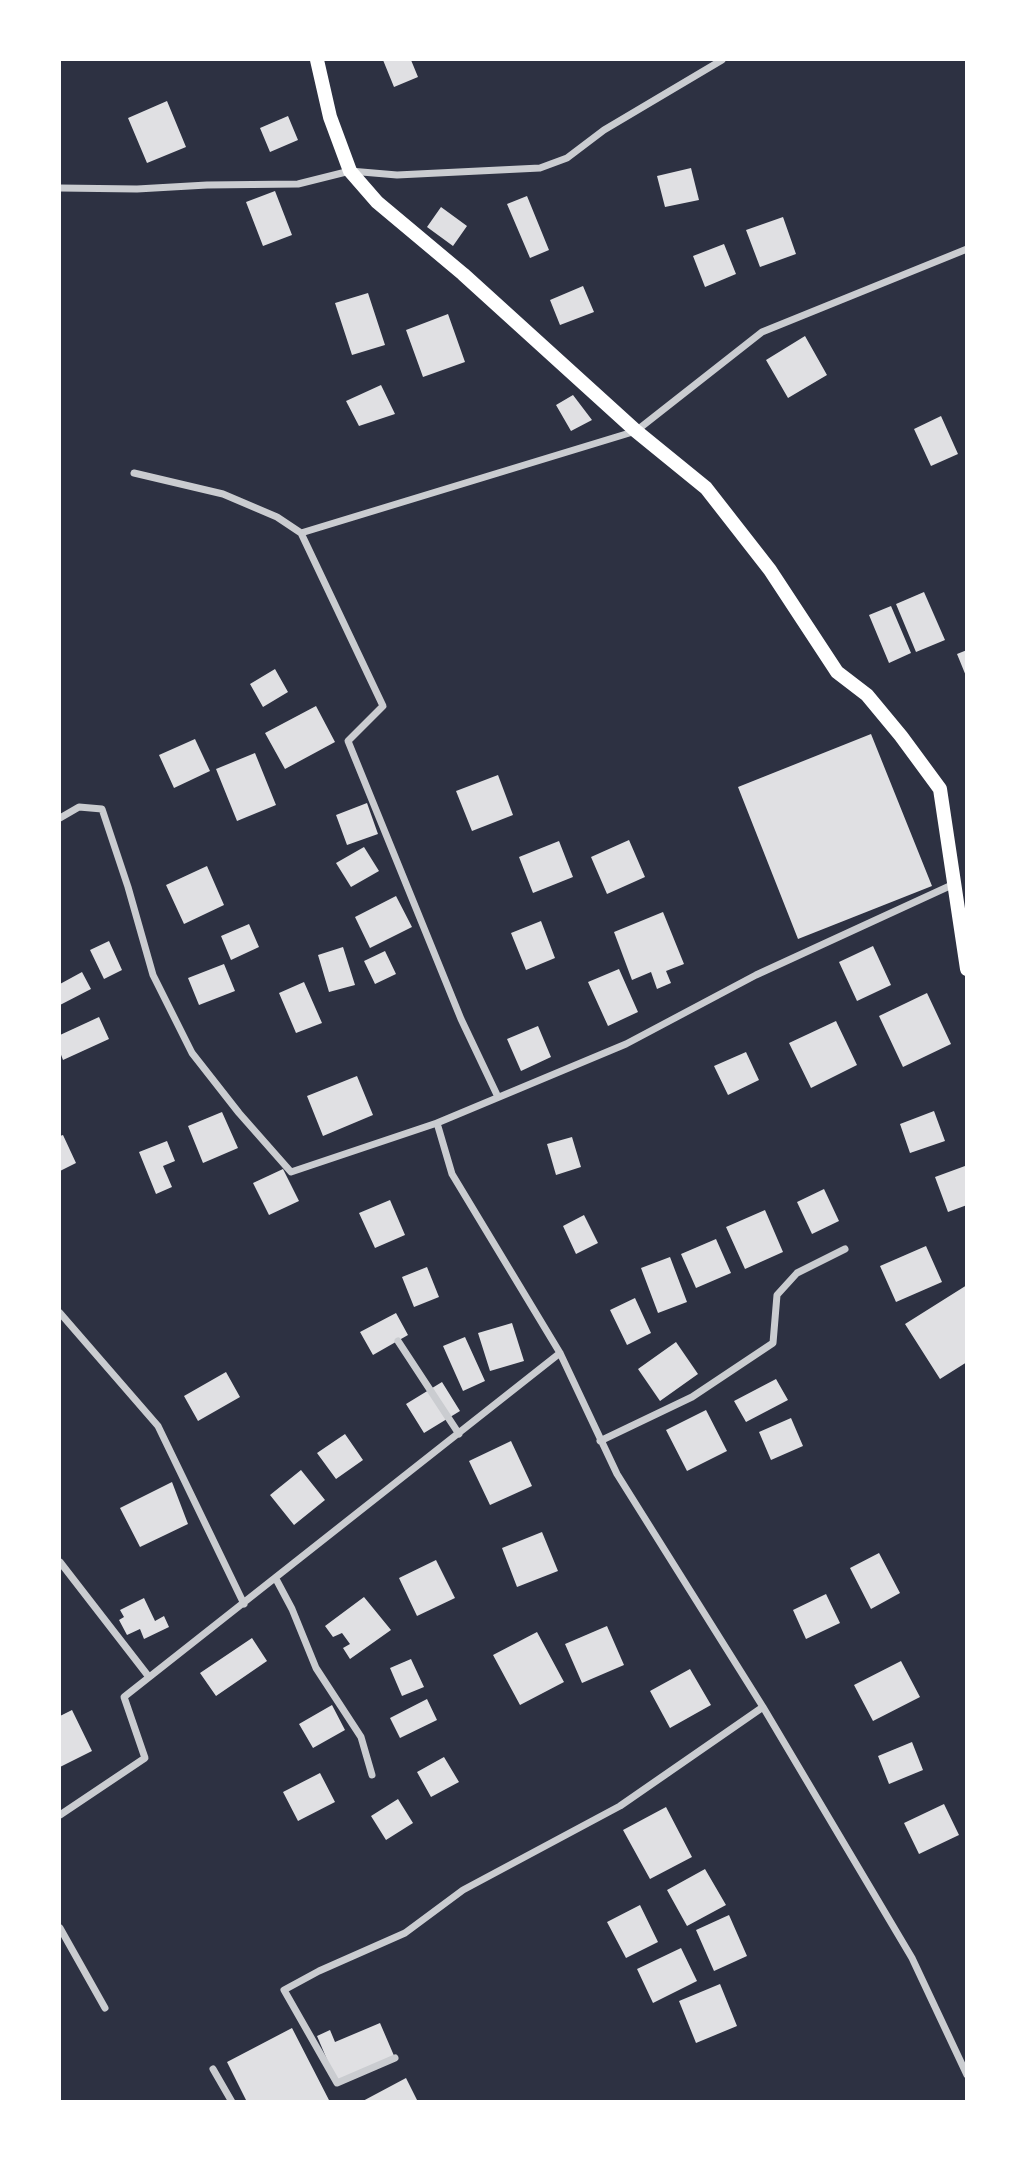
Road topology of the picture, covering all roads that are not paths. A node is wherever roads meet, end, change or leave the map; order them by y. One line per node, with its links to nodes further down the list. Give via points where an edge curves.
1 (317, 60): 3 (main road, via 330,117)
2 (722, 60): 3 (street, via 566,158 540,169 397,175)
3 (350, 171): 4 (street, via 298,184); 6 (main road, via 377,202)
4 (60, 188)
5 (967, 249): 6 (street, via 762,332)
6 (636, 431): 8 (street); 10 (main road, via 706,488 770,570 837,672 867,695 940,789)
7 (134, 473): 8 (street, via 223,494 277,517)
8 (301, 533): 12 (street, via 383,706 348,741 461,1020)
9 (60, 818): 13 (street, via 79,807 102,809 153,975 192,1053 291,1172)
10 (956, 884): 11 (main road); 12 (street, via 756,975 626,1044)
11 (967, 969)
12 (498, 1097): 13 (street)
13 (437, 1123): 17 (street, via 452,1174)
14 (845, 1249): 19 (street, via 797,1273 777,1295 773,1343 692,1397)
15 (60, 1313): 22 (street, via 158,1426)
16 (398, 1341): 18 (street)
17 (560, 1353): 18 (street); 19 (street)
18 (458, 1434): 21 (street)
19 (600, 1441): 24 (street)
20 (60, 1562): 23 (street)
21 (276, 1579): 22 (street); 25 (street, via 316,1668 361,1737)
22 (244, 1604): 23 (street)
23 (149, 1677): 26 (street, via 124,1697 145,1758)
24 (763, 1707): 29 (street, via 620,1806 463,1890 405,1933 284,1990 337,2083); 31 (street, via 912,1958)
25 (372, 1775)
26 (60, 1815)
27 (60, 1928): 28 (street)
28 (105, 2008)
29 (395, 2057)
30 (213, 2069): 32 (street)
31 (967, 2075)
32 (232, 2102)

